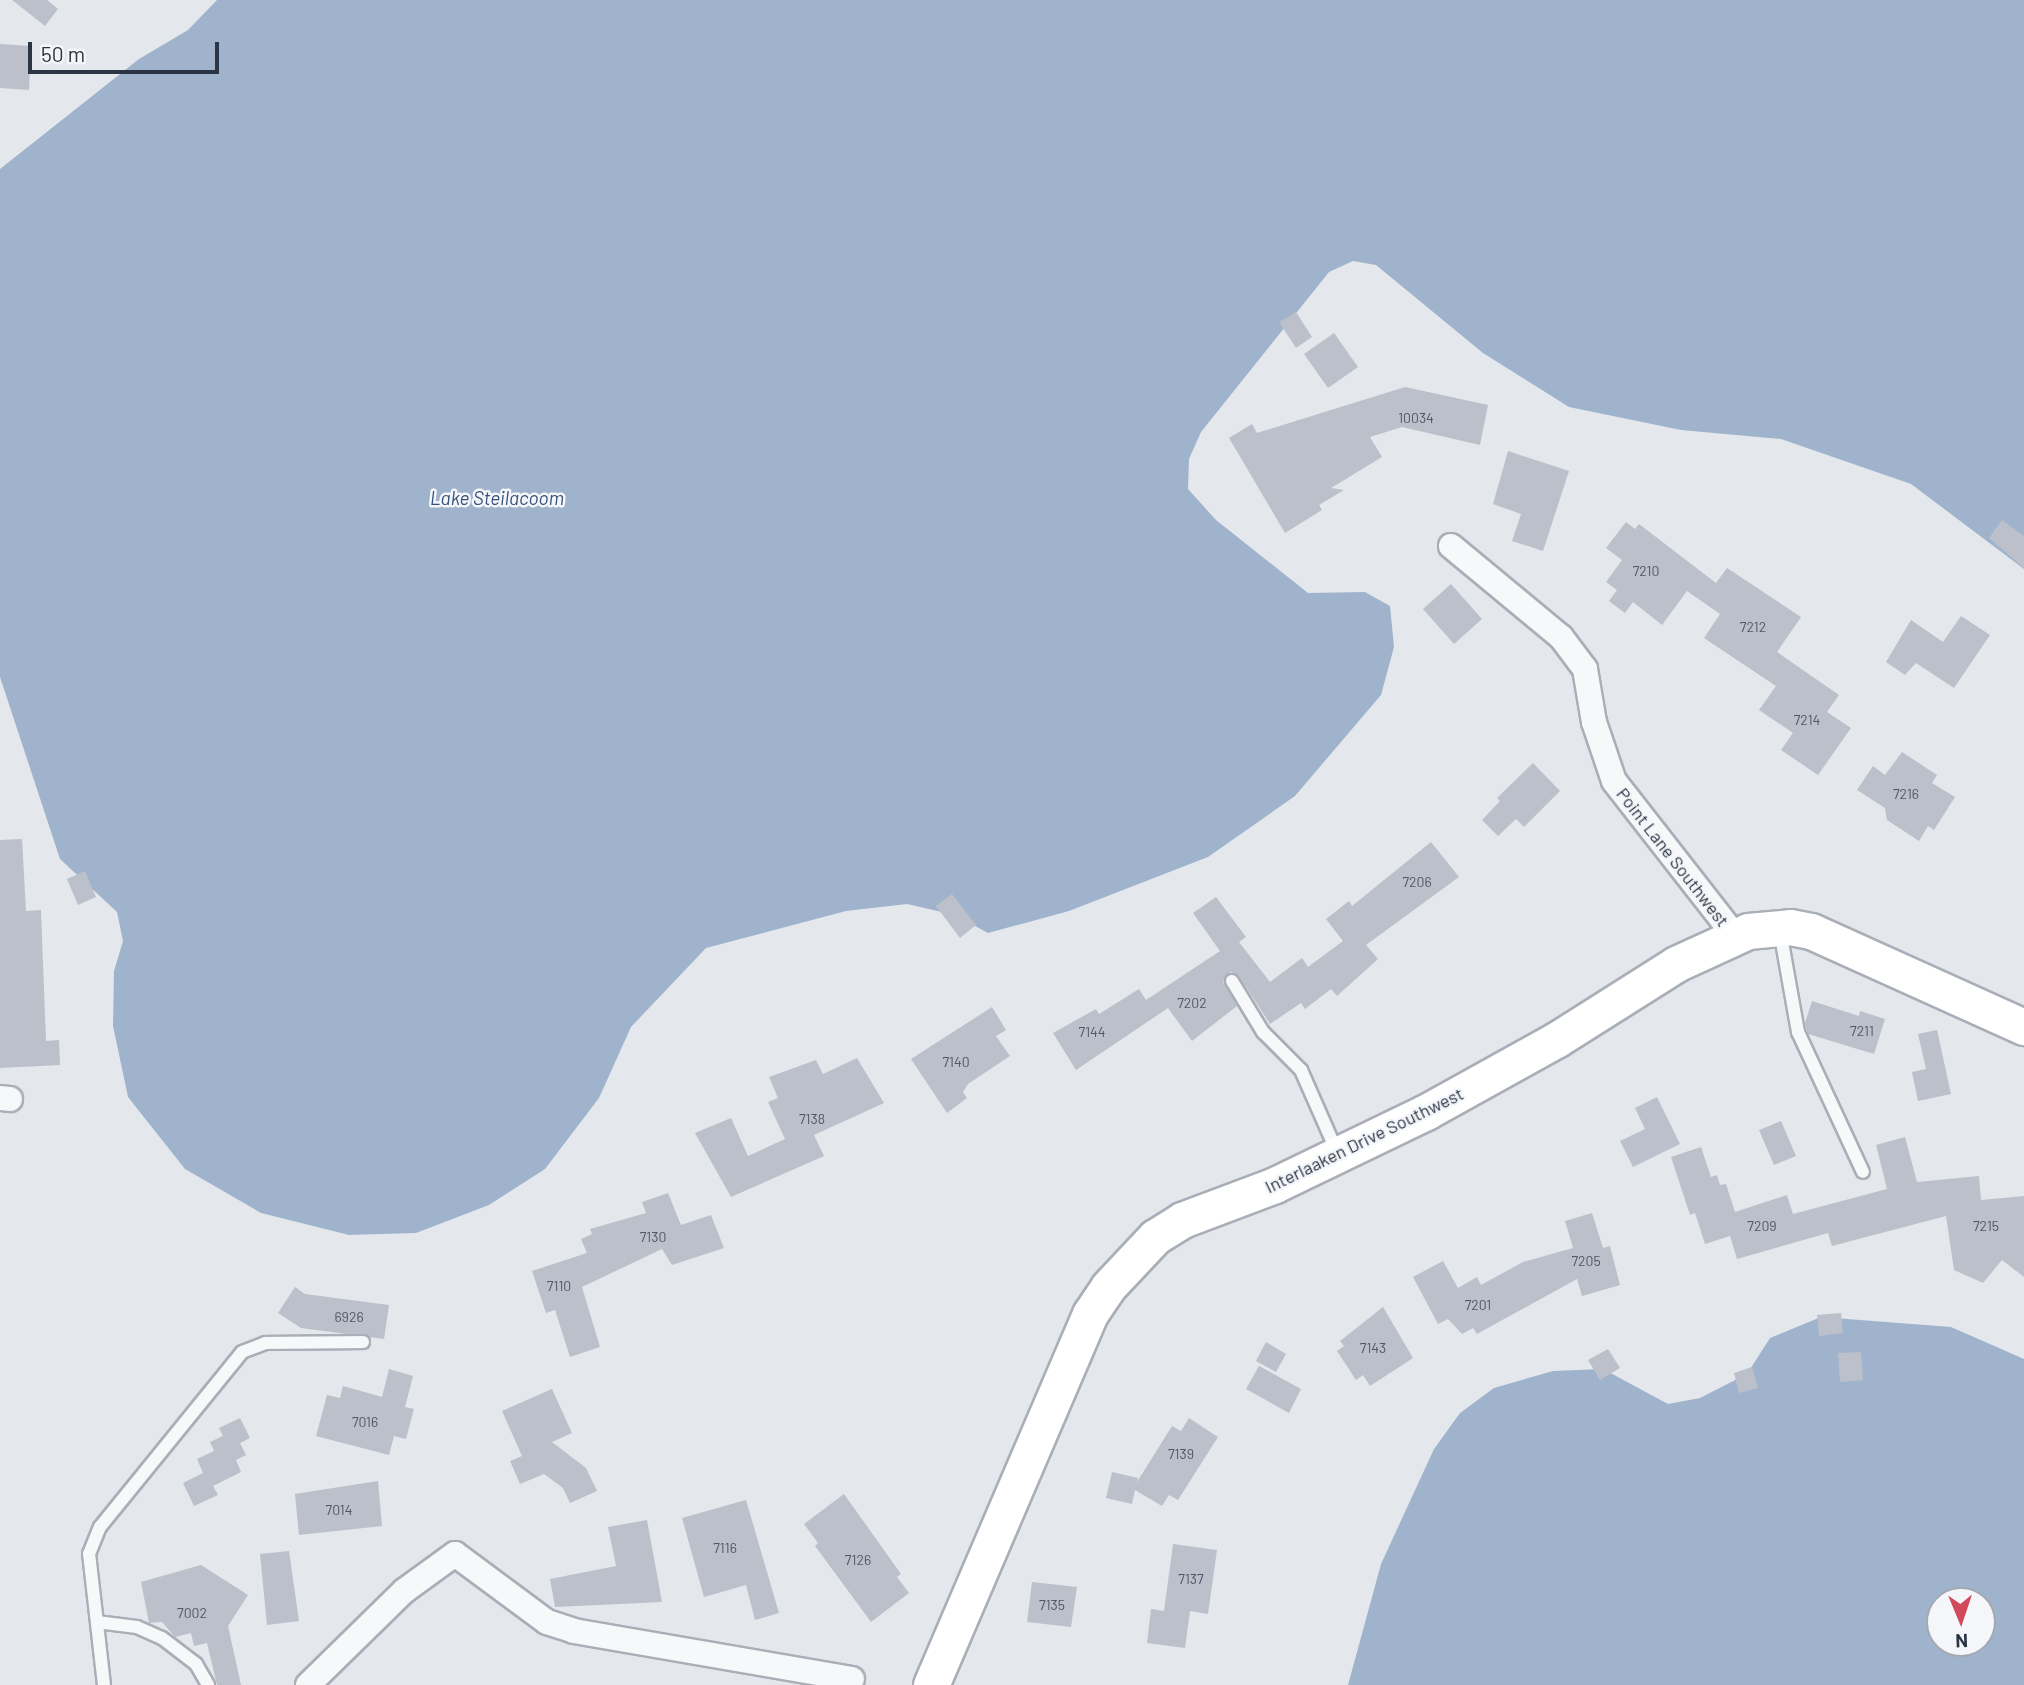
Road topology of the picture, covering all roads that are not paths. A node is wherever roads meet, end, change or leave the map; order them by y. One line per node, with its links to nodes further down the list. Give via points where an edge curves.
1 (1451, 546): 3 (street, Point Lane Southwest, via 1561,637 1585,668 1594,722 1614,781)
2 (1780, 927): 3 (street, Interlaaken Drive Southwest); 5 (street, Interlaaken Drive Southwest, via 1829,938); 7 (lane, via 1798,1032)
3 (1735, 936): 6 (street, Interlaaken Drive Southwest, via 1676,964 1556,1040 1426,1112)
4 (1232, 981): 6 (lane, via 1263,1032 1301,1070)
5 (2024, 1027)
6 (1338, 1155): 14 (street, Interlaaken Drive Southwest, via 1182,1220 1155,1237 1108,1287 1090,1314)
7 (1863, 1172)
8 (363, 1342): 9 (lane, via 265,1343 242,1352 93,1539 89,1554)
9 (97, 1622): 11 (lane); 12 (lane, via 137,1627 162,1638 196,1664)
10 (852, 1679): 13 (street, via 574,1631 547,1622 455,1554 404,1591)
11 (104, 1685)
12 (208, 1685)
13 (308, 1685)
14 (931, 1685)

